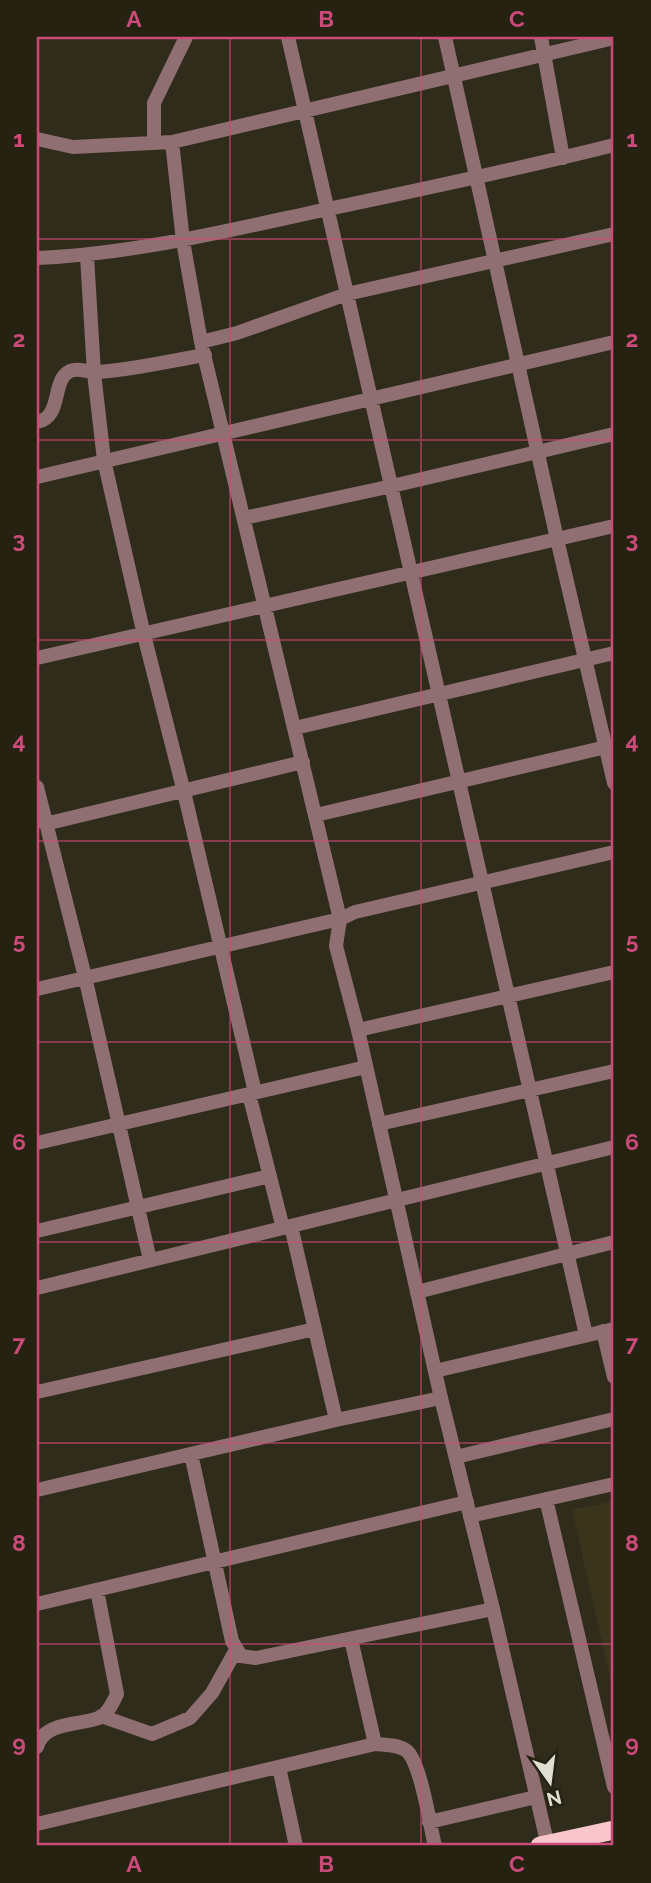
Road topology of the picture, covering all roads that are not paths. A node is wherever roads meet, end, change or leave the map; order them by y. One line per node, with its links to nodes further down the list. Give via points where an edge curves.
1 (186, 37): 11 (street, via 154,103)
2 (288, 37): 8 (street)
3 (445, 37): 7 (street)
4 (541, 37): 6 (street)
5 (614, 38): 6 (street)
6 (544, 54): 7 (street); 13 (street)
7 (454, 75): 8 (street); 14 (street)
8 (304, 110): 10 (street); 15 (street)
9 (37, 139): 11 (street, via 73,147)
10 (172, 142): 11 (street); 17 (street)
11 (154, 143)
12 (614, 145): 13 (street)
13 (563, 158): 14 (street)
14 (477, 178): 15 (street); 20 (street)
15 (328, 209): 17 (street); 21 (street)
16 (614, 234): 20 (street)
17 (183, 241): 18 (street); 23 (street)
18 (87, 256): 19 (street); 25 (street)
19 (37, 258)
20 (496, 262): 21 (street); 24 (street)
21 (347, 293): 23 (street); 26 (street)
22 (614, 342): 24 (street)
23 (203, 348): 25 (street); 29 (street)
24 (519, 364): 26 (street); 30 (street)
25 (94, 373): 27 (street, via 66,372 52,410); 31 (street)
26 (372, 399): 29 (street); 33 (street)
27 (37, 422)
28 (614, 434): 30 (street)
29 (224, 435): 31 (street); 34 (street)
30 (539, 452): 33 (street); 36 (street)
31 (104, 460): 32 (street); 39 (street)
32 (37, 477)
33 (391, 486): 34 (street); 37 (street)
34 (244, 518): 38 (street)
35 (614, 526): 36 (street)
36 (557, 539): 37 (street); 42 (street)
37 (411, 572): 38 (street); 43 (street)
38 (264, 606): 39 (street); 44 (street)
39 (144, 635): 41 (street); 50 (street)
40 (614, 653): 42 (street)
41 (37, 658)
42 (586, 659): 43 (street); 45 (street)
43 (439, 694): 44 (street); 47 (street)
44 (295, 728): 46 (street)
45 (609, 751): 47 (street); 48 (street)
46 (303, 762): 50 (street); 51 (street)
47 (457, 780): 51 (street); 55 (street)
48 (614, 783)
49 (37, 787): 52 (street)
50 (184, 792): 52 (street); 57 (street)
51 (316, 815): 56 (street)
52 (45, 824): 53 (street)
53 (43, 842): 59 (street)
54 (614, 852): 55 (street)
55 (482, 882): 56 (street); 61 (street)
56 (340, 919): 57 (street); 62 (street, via 337,946)
57 (220, 948): 59 (street); 66 (street)
58 (614, 972): 61 (street)
59 (85, 977): 60 (street); 67 (street)
60 (37, 989)
61 (508, 996): 62 (street); 65 (street)
62 (358, 1030): 63 (street)
63 (366, 1067): 66 (street); 68 (street)
64 (614, 1071): 65 (street)
65 (530, 1090): 68 (street); 71 (street)
66 (252, 1093): 67 (street); 72 (street)
67 (120, 1124): 69 (street); 74 (street)
68 (379, 1124): 73 (street)
69 (37, 1143)
70 (614, 1147): 71 (street)
71 (547, 1164): 73 (street); 78 (street)
72 (270, 1176): 74 (street); 75 (street)
73 (396, 1200): 75 (street); 81 (street)
74 (139, 1207): 76 (street); 79 (street)
75 (287, 1227): 79 (street); 82 (street)
76 (37, 1231)
77 (614, 1242): 78 (street)
78 (568, 1254): 81 (street); 84 (street)
79 (150, 1260): 80 (street)
80 (37, 1287)
81 (417, 1292): 85 (street)
82 (315, 1329): 87 (street); 90 (street)
83 (609, 1330): 84 (street); 86 (street)
84 (586, 1335): 85 (street)
85 (435, 1371): 88 (street)
86 (614, 1377)
87 (37, 1392)
88 (441, 1398): 90 (street); 92 (street)
89 (614, 1419): 92 (street)
90 (336, 1420): 91 (street)
91 (191, 1454): 94 (street); 97 (street)
92 (456, 1457): 96 (street)
93 (614, 1484): 95 (street)
94 (37, 1490)
95 (546, 1499): 96 (street); 107 (street)
96 (468, 1509): 97 (street); 100 (street)
97 (214, 1561): 98 (street); 102 (street)
98 (97, 1590): 99 (street); 103 (street, via 117,1694)
99 (37, 1604)
100 (493, 1609): 101 (street); 108 (street)
101 (351, 1639): 102 (street, via 256,1658 241,1656); 104 (street)
102 (236, 1650): 103 (street, via 212,1693 190,1718 152,1734)
103 (101, 1716): 105 (street, via 59,1726 38,1741)
104 (375, 1744): 106 (street); 109 (street, via 407,1751 420,1780)
105 (37, 1747)
106 (279, 1767): 110 (street); 112 (street)
107 (614, 1787)
108 (536, 1797): 109 (street); 114 (street)
109 (429, 1822): 113 (street)
110 (37, 1824)
111 (614, 1830): 114 (highway)
112 (296, 1846)
113 (435, 1846)
114 (545, 1846)

